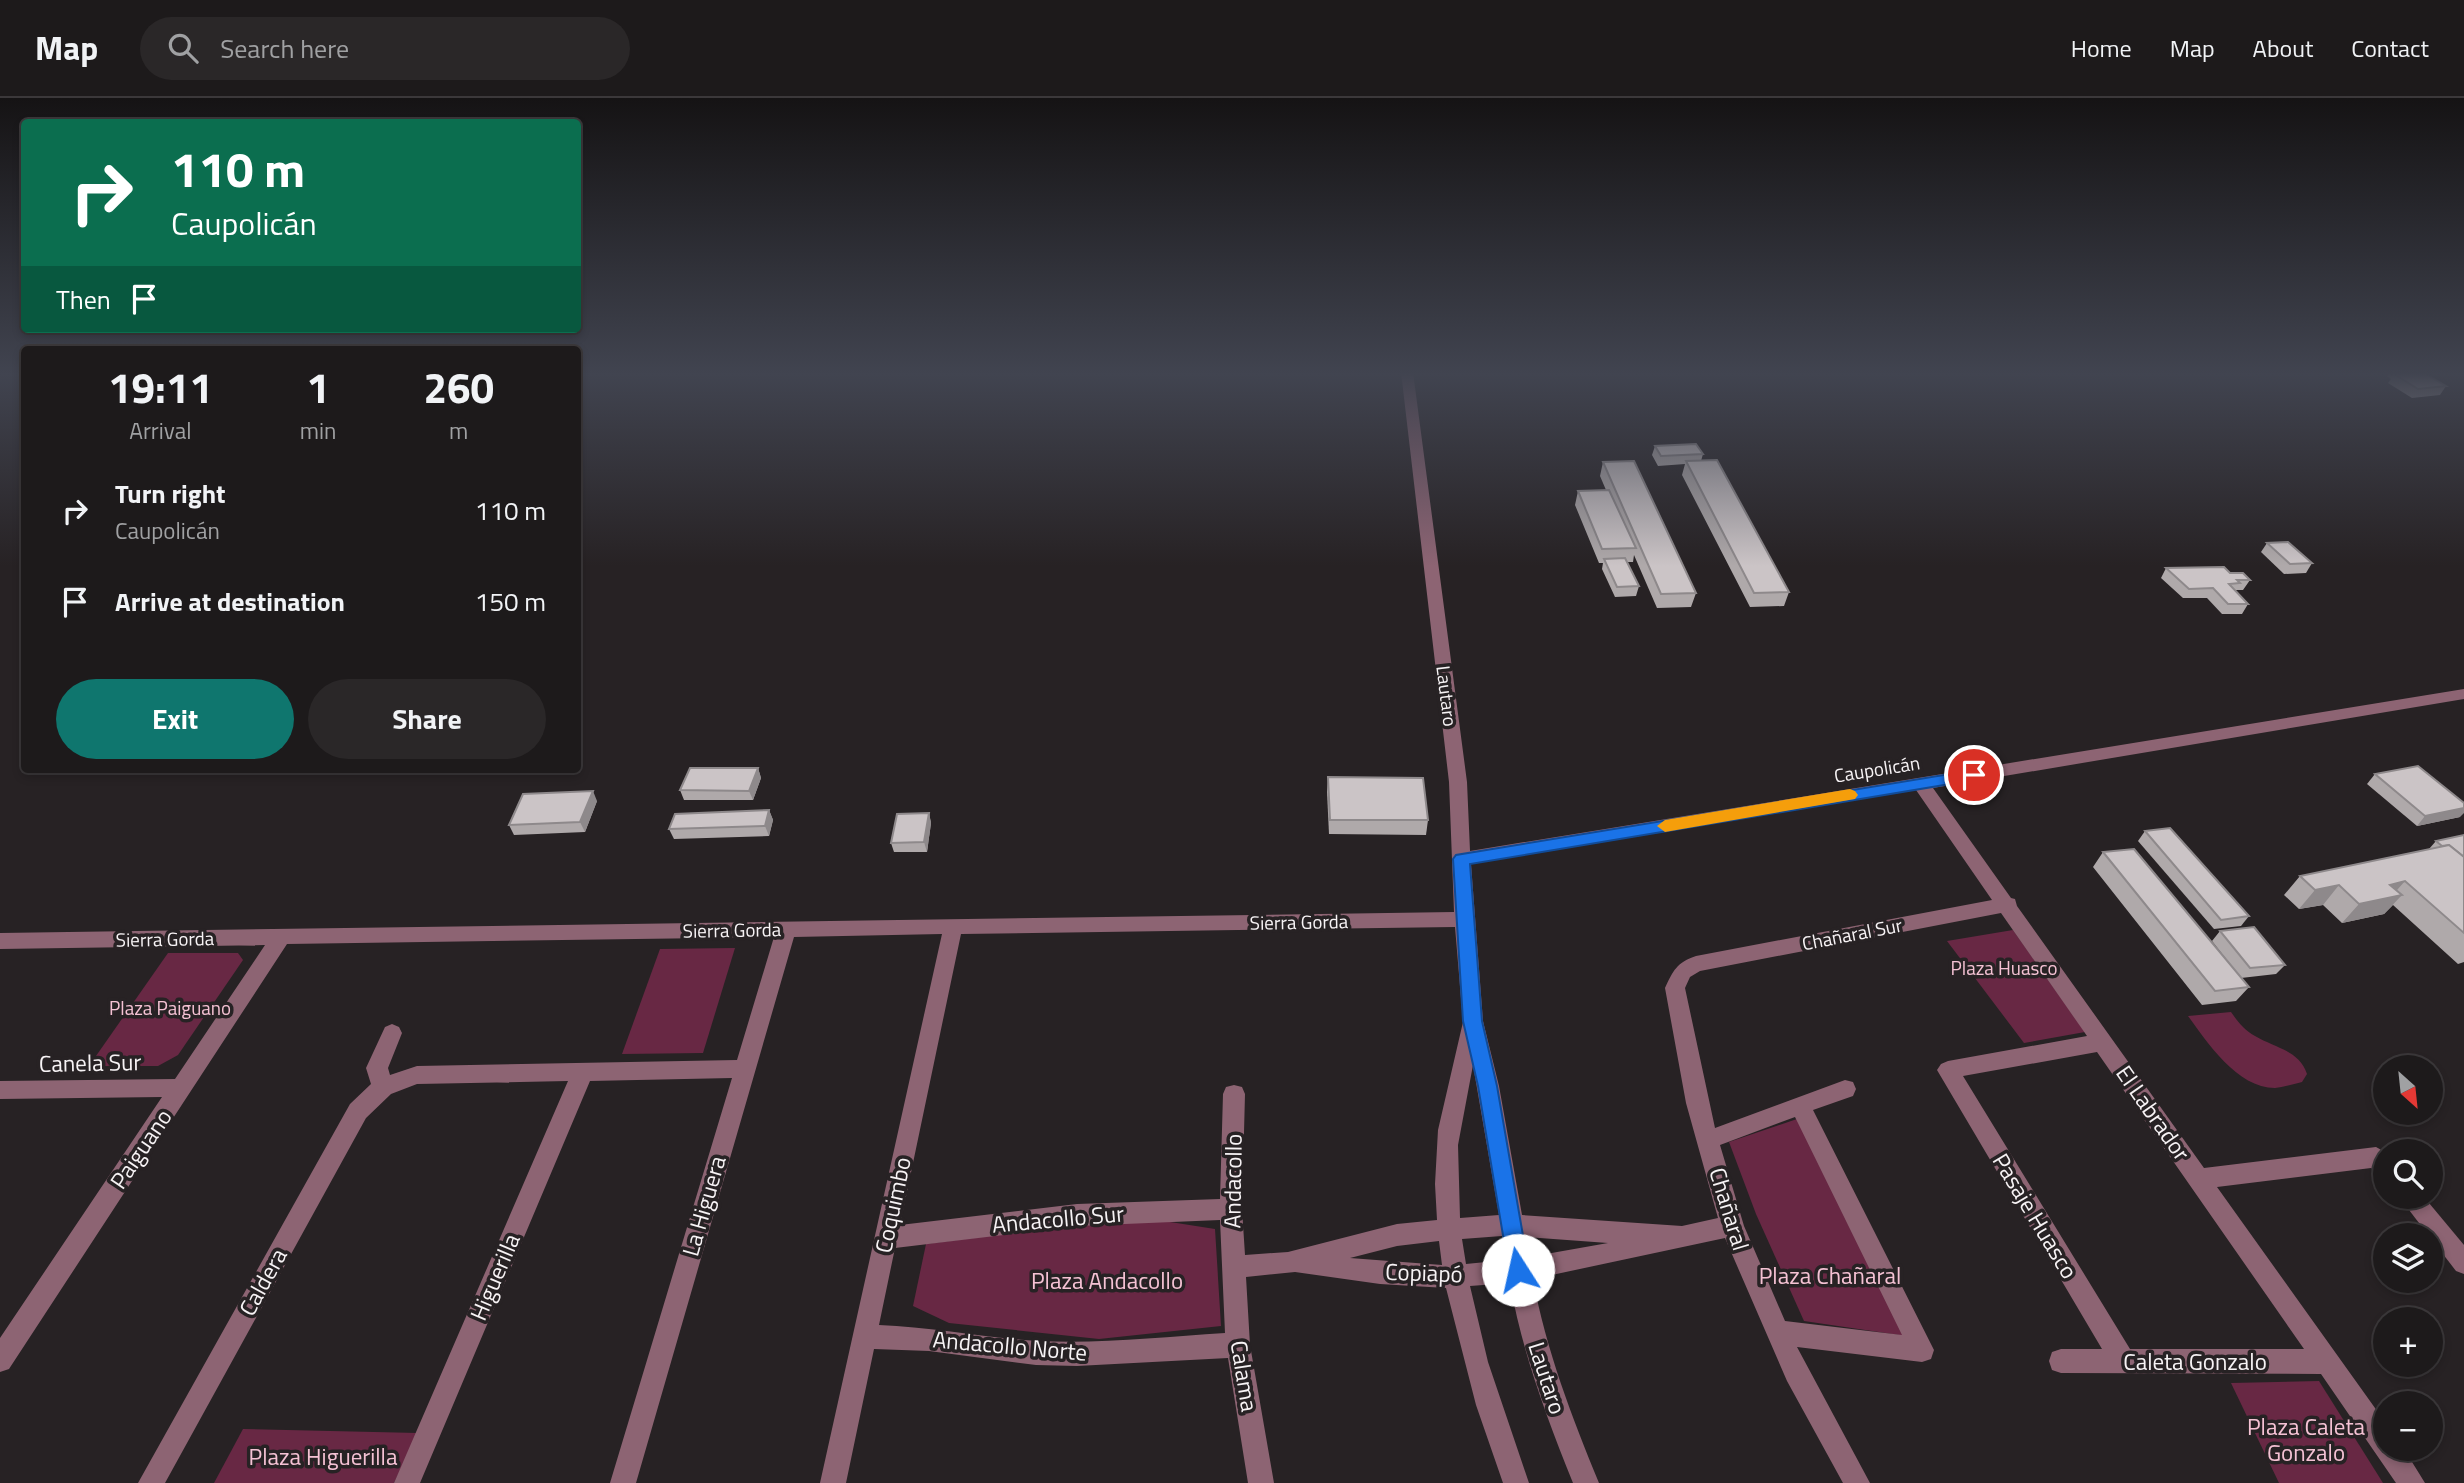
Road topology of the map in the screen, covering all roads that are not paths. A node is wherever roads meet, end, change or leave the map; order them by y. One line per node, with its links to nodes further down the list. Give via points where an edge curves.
1 (1416, 437): 4 (street, Lautaro, via 1458,782)
2 (2464, 694): 3 (street, Caupolicán)
3 (1920, 783): 4 (street, Caupolicán); 5 (street, El Labrador)
4 (1462, 859): 6 (street, Lautaro)
5 (2008, 904): 11 (street, Chañaral Sur); 14 (street, El Labrador)
6 (1464, 919): 7 (street, Sierra Gorda); 12 (street, Lautaro)
7 (953, 927): 8 (street, Sierra Gorda); 32 (street, Coquimbo)
8 (786, 930): 9 (street, Sierra Gorda); 15 (street, La Higuera)
9 (281, 937): 10 (street, Sierra Gorda); 18 (street, Paiguano)
10 (0, 941)
11 (1696, 964): 23 (street, Chañaral, via 1682,972 1675,994)
12 (1473, 1021): 28 (street, Lautaro); 30 (street, Lautaro, via 1447,1144)
13 (392, 1033): 17 (street, via 377,1068)
14 (2103, 1042): 25 (street, El Labrador); 43 (street, Pasaje Huasco, via 1948,1070)
15 (744, 1069): 16 (street, Caldera); 49 (street, La Higuera)
16 (583, 1072): 17 (street, Caldera, via 417,1075); 48 (street, Higuerilla)
17 (383, 1087): 47 (street, Caldera, via 358,1111)
18 (182, 1088): 20 (street, Canela Sur); 41 (street, Paiguano)
19 (1845, 1089): 22 (street)
20 (0, 1090)
21 (1234, 1094): 26 (street, Andacollo)
22 (1800, 1106): 23 (street); 38 (street, via 1922,1350)
23 (1708, 1140): 29 (street, Chañaral)
24 (2373, 1157): 25 (street)
25 (2200, 1179): 44 (street, El Labrador)
26 (1231, 1209): 32 (street, Andacollo Sur, via 1077,1215); 35 (street, Andacollo)
27 (2420, 1209): 34 (street)
28 (1510, 1225): 30 (street, Copiapó); 31 (street, Copiapó); 36 (street, Lautaro)
29 (1732, 1226): 31 (street, Copiapó); 38 (street, Chañaral)
30 (1451, 1229): 33 (street, Copiapó, via 1397,1235); 37 (street, Lautaro)
31 (1682, 1237): 36 (street, Copiapó, via 1566,1264)
32 (886, 1238): 39 (street, Coquimbo)
33 (1288, 1263): 35 (street, Copiapó); 37 (street, Copiapó)
34 (2464, 1263)
35 (1233, 1267): 40 (street, Calama)
36 (1518, 1270): 37 (street, Copiapó); 53 (street, Lautaro, via 1541,1366)
37 (1457, 1276): 52 (street, Lautaro, via 1472,1347)
38 (1777, 1332): 54 (street, Chañaral)
39 (865, 1336): 40 (street, Andacollo Norte, via 1077,1354); 50 (street, Coquimbo)
40 (1238, 1345): 51 (street, Calama)
41 (0, 1360)
42 (2061, 1361): 43 (street, Caleta Gonzalo)
43 (2123, 1361): 44 (street, Caleta Gonzalo)
44 (2329, 1362): 45 (street, El Labrador)
45 (2373, 1426)
46 (2397, 1461): 55 (street)
47 (151, 1483)
48 (407, 1483)
49 (622, 1483)
50 (833, 1483)
51 (1261, 1483)
52 (1516, 1483)
53 (1586, 1483)
54 (1857, 1483)
55 (2412, 1483)

